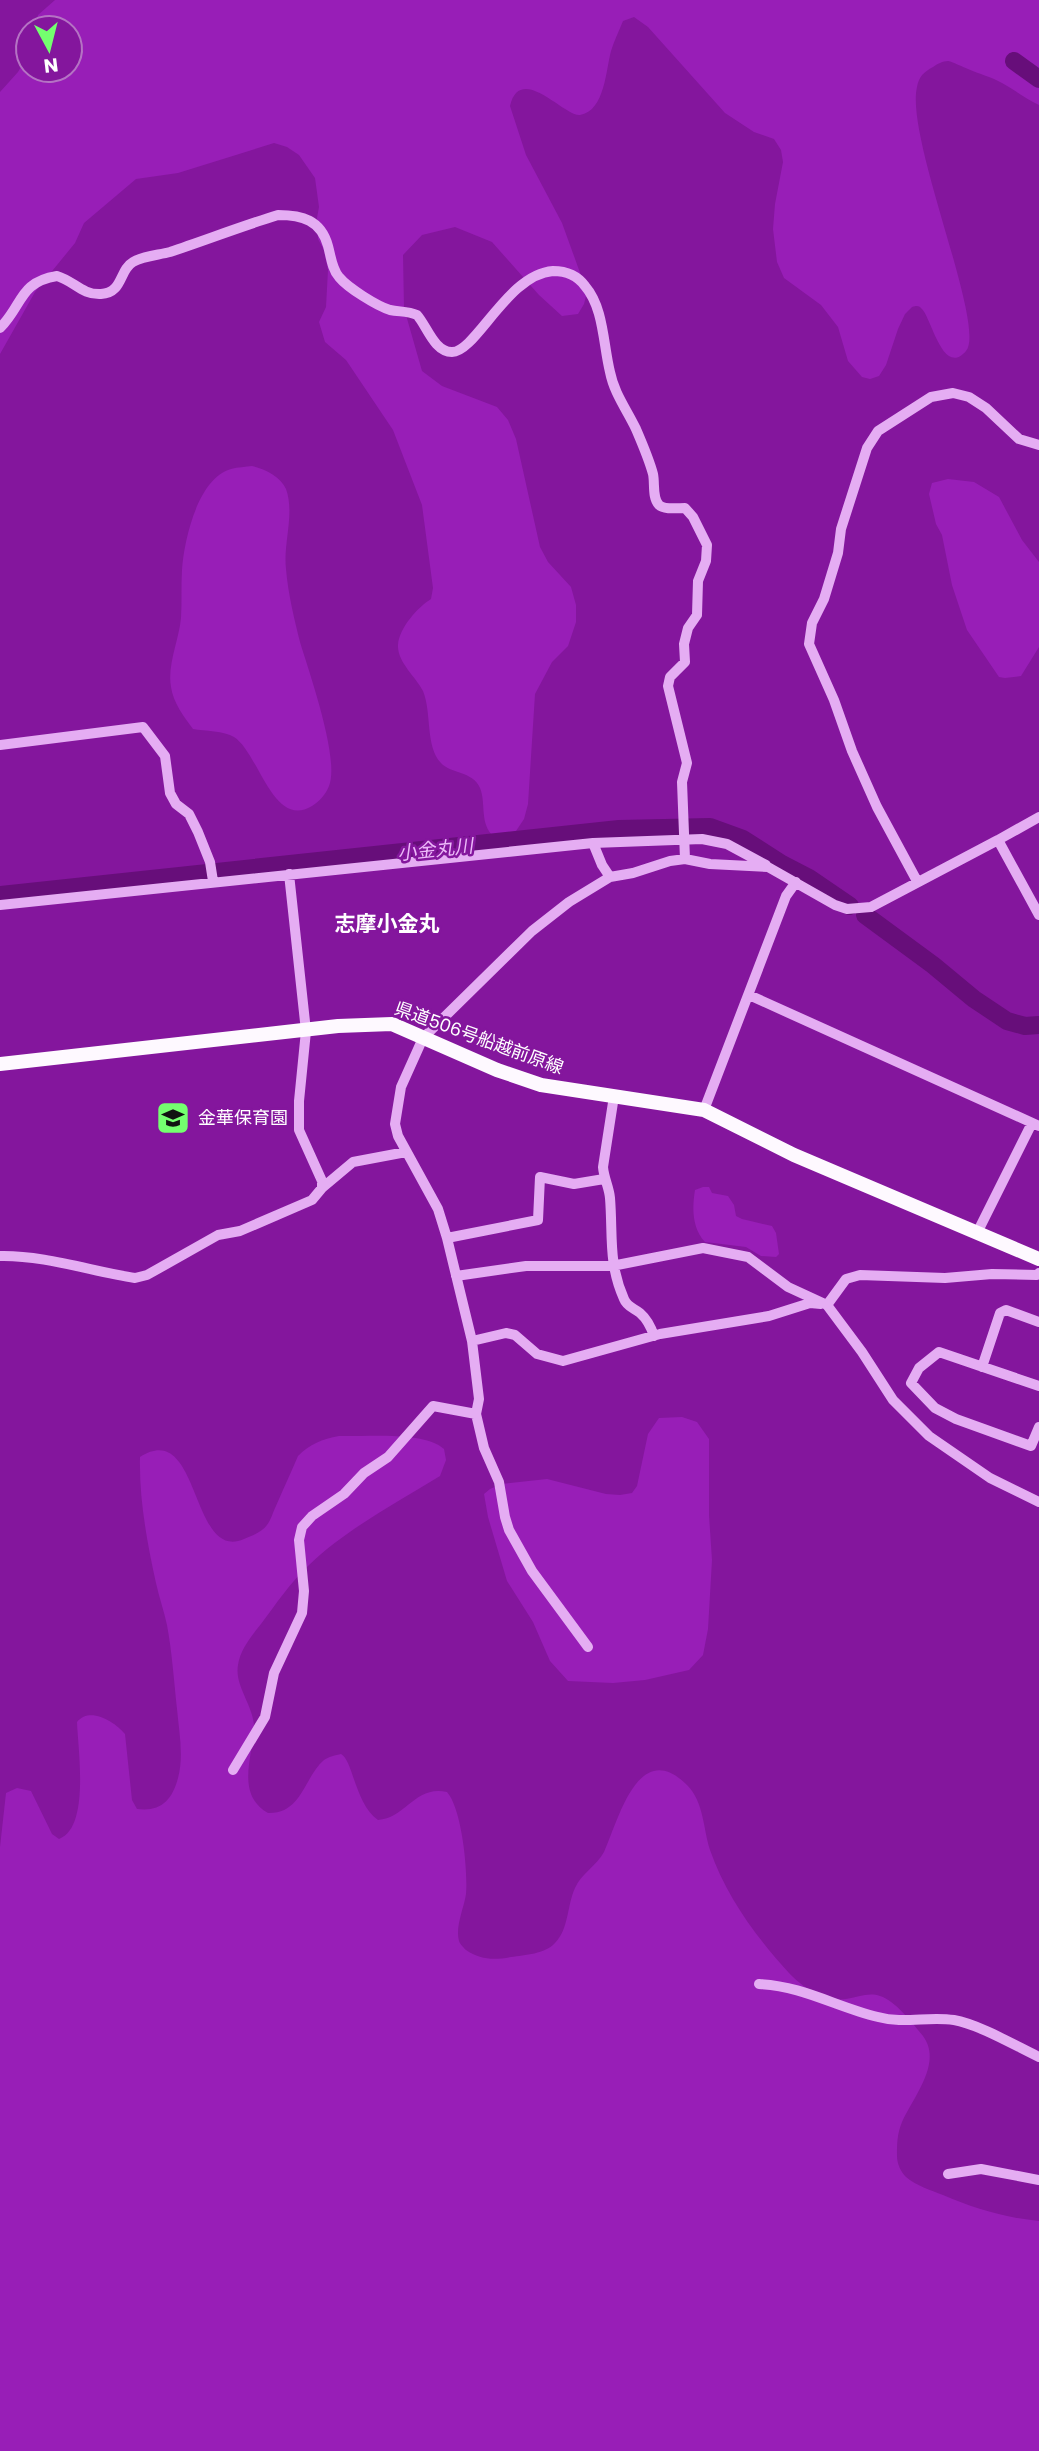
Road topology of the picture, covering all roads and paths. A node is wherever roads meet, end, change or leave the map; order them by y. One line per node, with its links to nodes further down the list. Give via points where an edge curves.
1 (0, 328): 5 (street, via 22,294 44,278 57,276 79,290 104,295 117,288 134,261 278,215 309,219 327,243 340,278 377,305 417,315 443,350 452,352 469,342 505,299 528,280 545,272 563,271 579,279 593,298 610,374 654,476 659,505 685,508 707,545 696,615 684,644 685,662 670,677 668,686 687,763 682,782)
2 (1039, 444): 13 (street, via 1019,439 986,408 953,393 931,397 878,431 867,448 824,599 812,623 809,645 852,751)
3 (0, 745): 12 (street, via 143,727 165,756 170,793 189,814 210,862)
4 (1039, 817): 6 (street)
5 (684, 839): 7 (street); 8 (street); 9 (street, via 727,844)
6 (999, 840): 13 (street); 16 (street)
7 (593, 843): 10 (street); 11 (street)
8 (685, 859): 9 (street); 11 (street)
9 (768, 867): 14 (street)
10 (289, 874): 12 (street); 18 (street)
11 (610, 877): 19 (street, via 532,931)
12 (213, 881): 15 (street)
13 (917, 881): 14 (street, via 871,907 847,909)
14 (796, 882): 17 (street, via 786,896)
15 (0, 905)
16 (1039, 915)
17 (749, 995): 22 (street); 23 (street)
18 (306, 1031): 19 (main road, 県道506号船越前原線, via 392,1024); 20 (main road, 県道506号船越前原線); 26 (street, via 299,1130)
19 (423, 1038): 21 (main road, 県道506号船越前原線, via 541,1085); 24 (street, via 396,1109 395,1124)
20 (0, 1064)
21 (614, 1096): 22 (main road, 県道506号船越前原線); 25 (street)
22 (704, 1110): 27 (main road, 県道506号船越前原線, via 783,1150)
23 (1035, 1126): 27 (street)
24 (406, 1152): 26 (street, via 353,1163); 28 (street, via 438,1209)
25 (604, 1179): 28 (street, via 574,1184 540,1177 538,1220); 31 (street, via 610,1197)
26 (322, 1188): 29 (street, via 313,1200 240,1231 218,1235 170,1264 135,1278 22,1255)
27 (977, 1233): 30 (main road, 県道506号船越前原線)
28 (447, 1238): 33 (street)
29 (0, 1255)
30 (1039, 1259)
31 (612, 1266): 33 (street, via 526,1266); 34 (street, via 704,1248 748,1257 788,1287); 36 (street, via 625,1303 640,1313)
32 (1039, 1273): 34 (street, via 945,1278 860,1275 846,1279)
33 (456, 1276): 37 (street)
34 (827, 1305): 36 (street, via 810,1303 769,1316); 42 (street, via 892,1400 918,1427 990,1478)
35 (1039, 1322): 38 (street, via 1006,1310 1000,1313)
36 (654, 1336): 37 (street, via 563,1361 537,1354 506,1333)
37 (472, 1341): 40 (street, via 479,1399)
38 (982, 1367): 39 (street); 41 (street, via 939,1352 919,1368 911,1383 935,1408 1031,1446)
39 (1039, 1386)
40 (476, 1414): 43 (street, via 514,1539); 44 (street, via 433,1406 388,1457 302,1527 302,1613 274,1673 265,1717)
41 (1039, 1427)
42 (1039, 1502)
43 (588, 1647)
44 (233, 1770)
45 (759, 1984): 46 (street, via 800,1989 879,2018 961,2021)
46 (1039, 2057)
47 (948, 2174): 48 (street, via 981,2169)
48 (1039, 2179)

